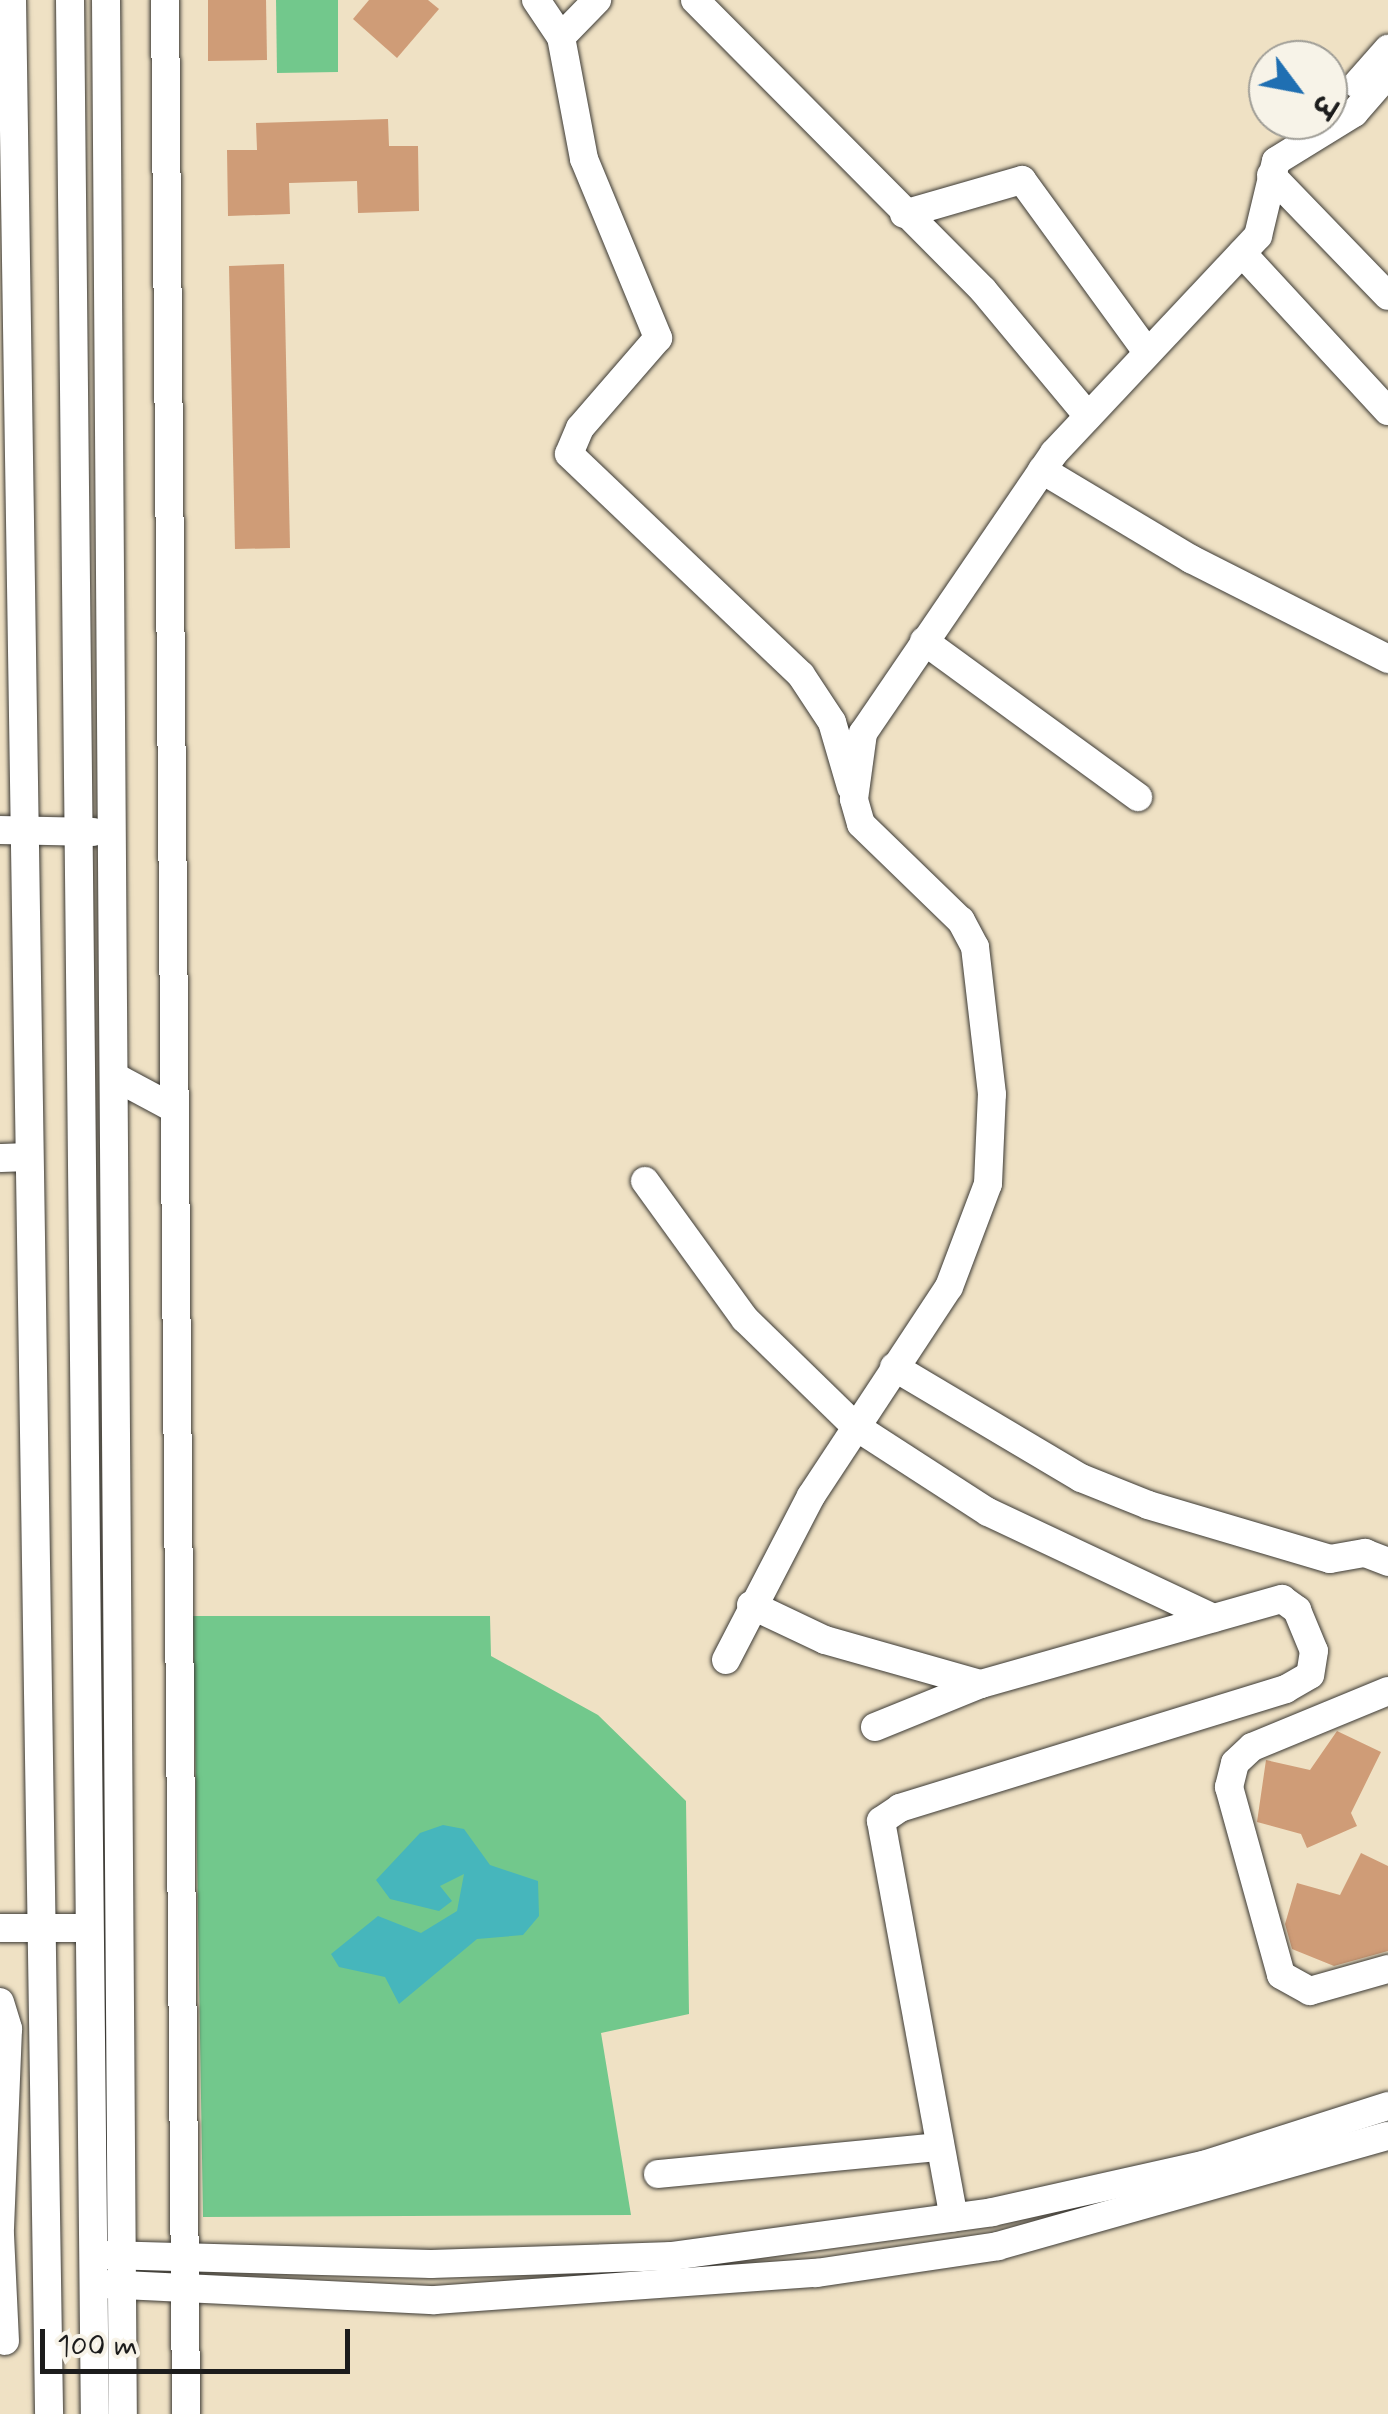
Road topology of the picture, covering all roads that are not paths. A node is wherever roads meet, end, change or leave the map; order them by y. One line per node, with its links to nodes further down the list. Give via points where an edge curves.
1 (12, 0): 16 (street)
2 (70, 0): 29 (street)
3 (106, 0): 30 (street)
4 (166, 0): 32 (street)
5 (536, 0): 8 (street)
6 (597, 0): 8 (street)
7 (694, 0): 15 (street)
8 (561, 37): 27 (street, via 584,160 658,338 580,428 569,454 801,675 832,722)
9 (1388, 49): 11 (street)
10 (1388, 74): 12 (street)
11 (1348, 100)
12 (1348, 110)
13 (1305, 140): 14 (street, via 1289,148)
14 (1270, 175): 17 (street, via 1264,222); 18 (street)
15 (904, 214): 19 (street, via 1022,180); 21 (street, via 984,290)
16 (8, 215): 23 (street)
17 (1242, 253): 19 (street); 20 (street)
18 (1388, 296)
19 (1147, 352): 21 (street)
20 (1388, 411)
21 (1088, 416): 22 (street)
22 (1042, 470): 24 (street); 25 (street)
23 (10, 513): 28 (street)
24 (924, 642): 26 (street); 27 (street, via 863,733)
25 (1388, 658)
26 (1138, 798)
27 (854, 799): 35 (street, via 874,846 961,921 985,984 992,1094 982,1216 949,1288)
28 (11, 830): 29 (street); 33 (street)
29 (78, 832): 30 (street); 45 (street)
30 (114, 832): 31 (street)
31 (118, 1078): 32 (street); 57 (street)
32 (162, 1102): 58 (street)
33 (14, 1158): 46 (street)
34 (645, 1181): 36 (street, via 745,1319)
35 (894, 1366): 36 (street); 37 (street, via 1132,1498 1330,1559 1364,1552)
36 (856, 1426): 38 (street); 39 (street, via 988,1512)
37 (1388, 1562)
38 (751, 1605): 40 (street); 41 (street, via 825,1640)
39 (1213, 1618): 41 (street); 51 (street, via 1282,1599 1297,1610 1314,1652 1310,1675 1197,1723 900,1808 882,1821)
40 (726, 1660)
41 (982, 1684): 43 (street)
42 (1388, 1690): 47 (street, via 1252,1747 1235,1763 1230,1787 1281,1975 1310,1991)
43 (875, 1726)
44 (0, 1928): 46 (street)
45 (88, 1928): 46 (street); 57 (street)
46 (42, 1929): 54 (street)
47 (1388, 1969)
48 (0, 2002): 53 (street, via 8,2029)
49 (1388, 2106): 55 (street, via 1203,2165)
50 (1388, 2136): 60 (street, via 998,2246 816,2273 434,2300)
51 (940, 2147): 52 (street); 55 (street)
52 (658, 2174)
53 (2, 2187): 54 (street); 56 (street)
54 (45, 2188): 62 (street)
55 (954, 2217): 58 (street, via 672,2256 431,2264)
56 (0, 2233): 61 (street)
57 (107, 2255): 58 (street); 59 (street)
58 (183, 2257): 60 (street)
59 (108, 2284): 60 (street); 64 (street); 65 (street)
60 (184, 2290): 66 (street)
61 (2, 2340): 62 (street)
62 (48, 2341): 63 (street)
63 (48, 2414)
64 (95, 2414)
65 (122, 2414)
66 (186, 2414)

